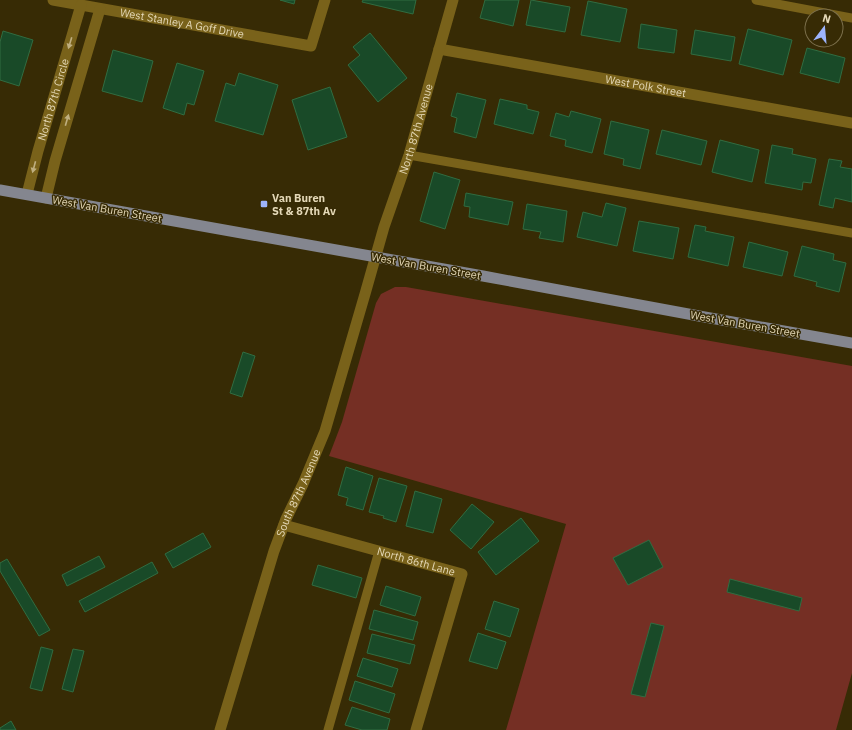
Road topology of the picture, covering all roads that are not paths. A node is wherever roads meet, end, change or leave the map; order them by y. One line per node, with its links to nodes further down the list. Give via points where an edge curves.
1 (53, 0): 5 (street, West Stanley A Goff Drive)
2 (324, 0): 6 (street, West Stanley A Goff Drive, via 311,46)
3 (454, 0): 8 (street, North 87th Avenue)
4 (756, 0): 7 (lane)
5 (81, 5): 6 (street, West Stanley A Goff Drive); 12 (street, North 87th Circle, one-way to 12)
6 (100, 9): 13 (street, North 87th Circle, one-way to 6)
7 (852, 18)
8 (439, 49): 9 (street, West Polk Street); 10 (street, North 87th Avenue)
9 (852, 123)
10 (409, 155): 14 (lane); 15 (street, North 87th Avenue)
11 (0, 190): 12 (main road, West Van Buren Street)
12 (27, 194): 13 (main road, West Van Buren Street)
13 (46, 198): 15 (main road, West Van Buren Street)
14 (852, 233)
15 (376, 257): 16 (main road, West Van Buren Street); 17 (street, South 87th Avenue, via 325,431)
16 (852, 343)
17 (284, 525): 18 (street, North 86th Lane); 19 (street, South 87th Avenue)
18 (379, 551): 20 (lane); 21 (street, North 86th Lane, via 462,574)
19 (220, 730)
20 (328, 730)
21 (416, 730)

